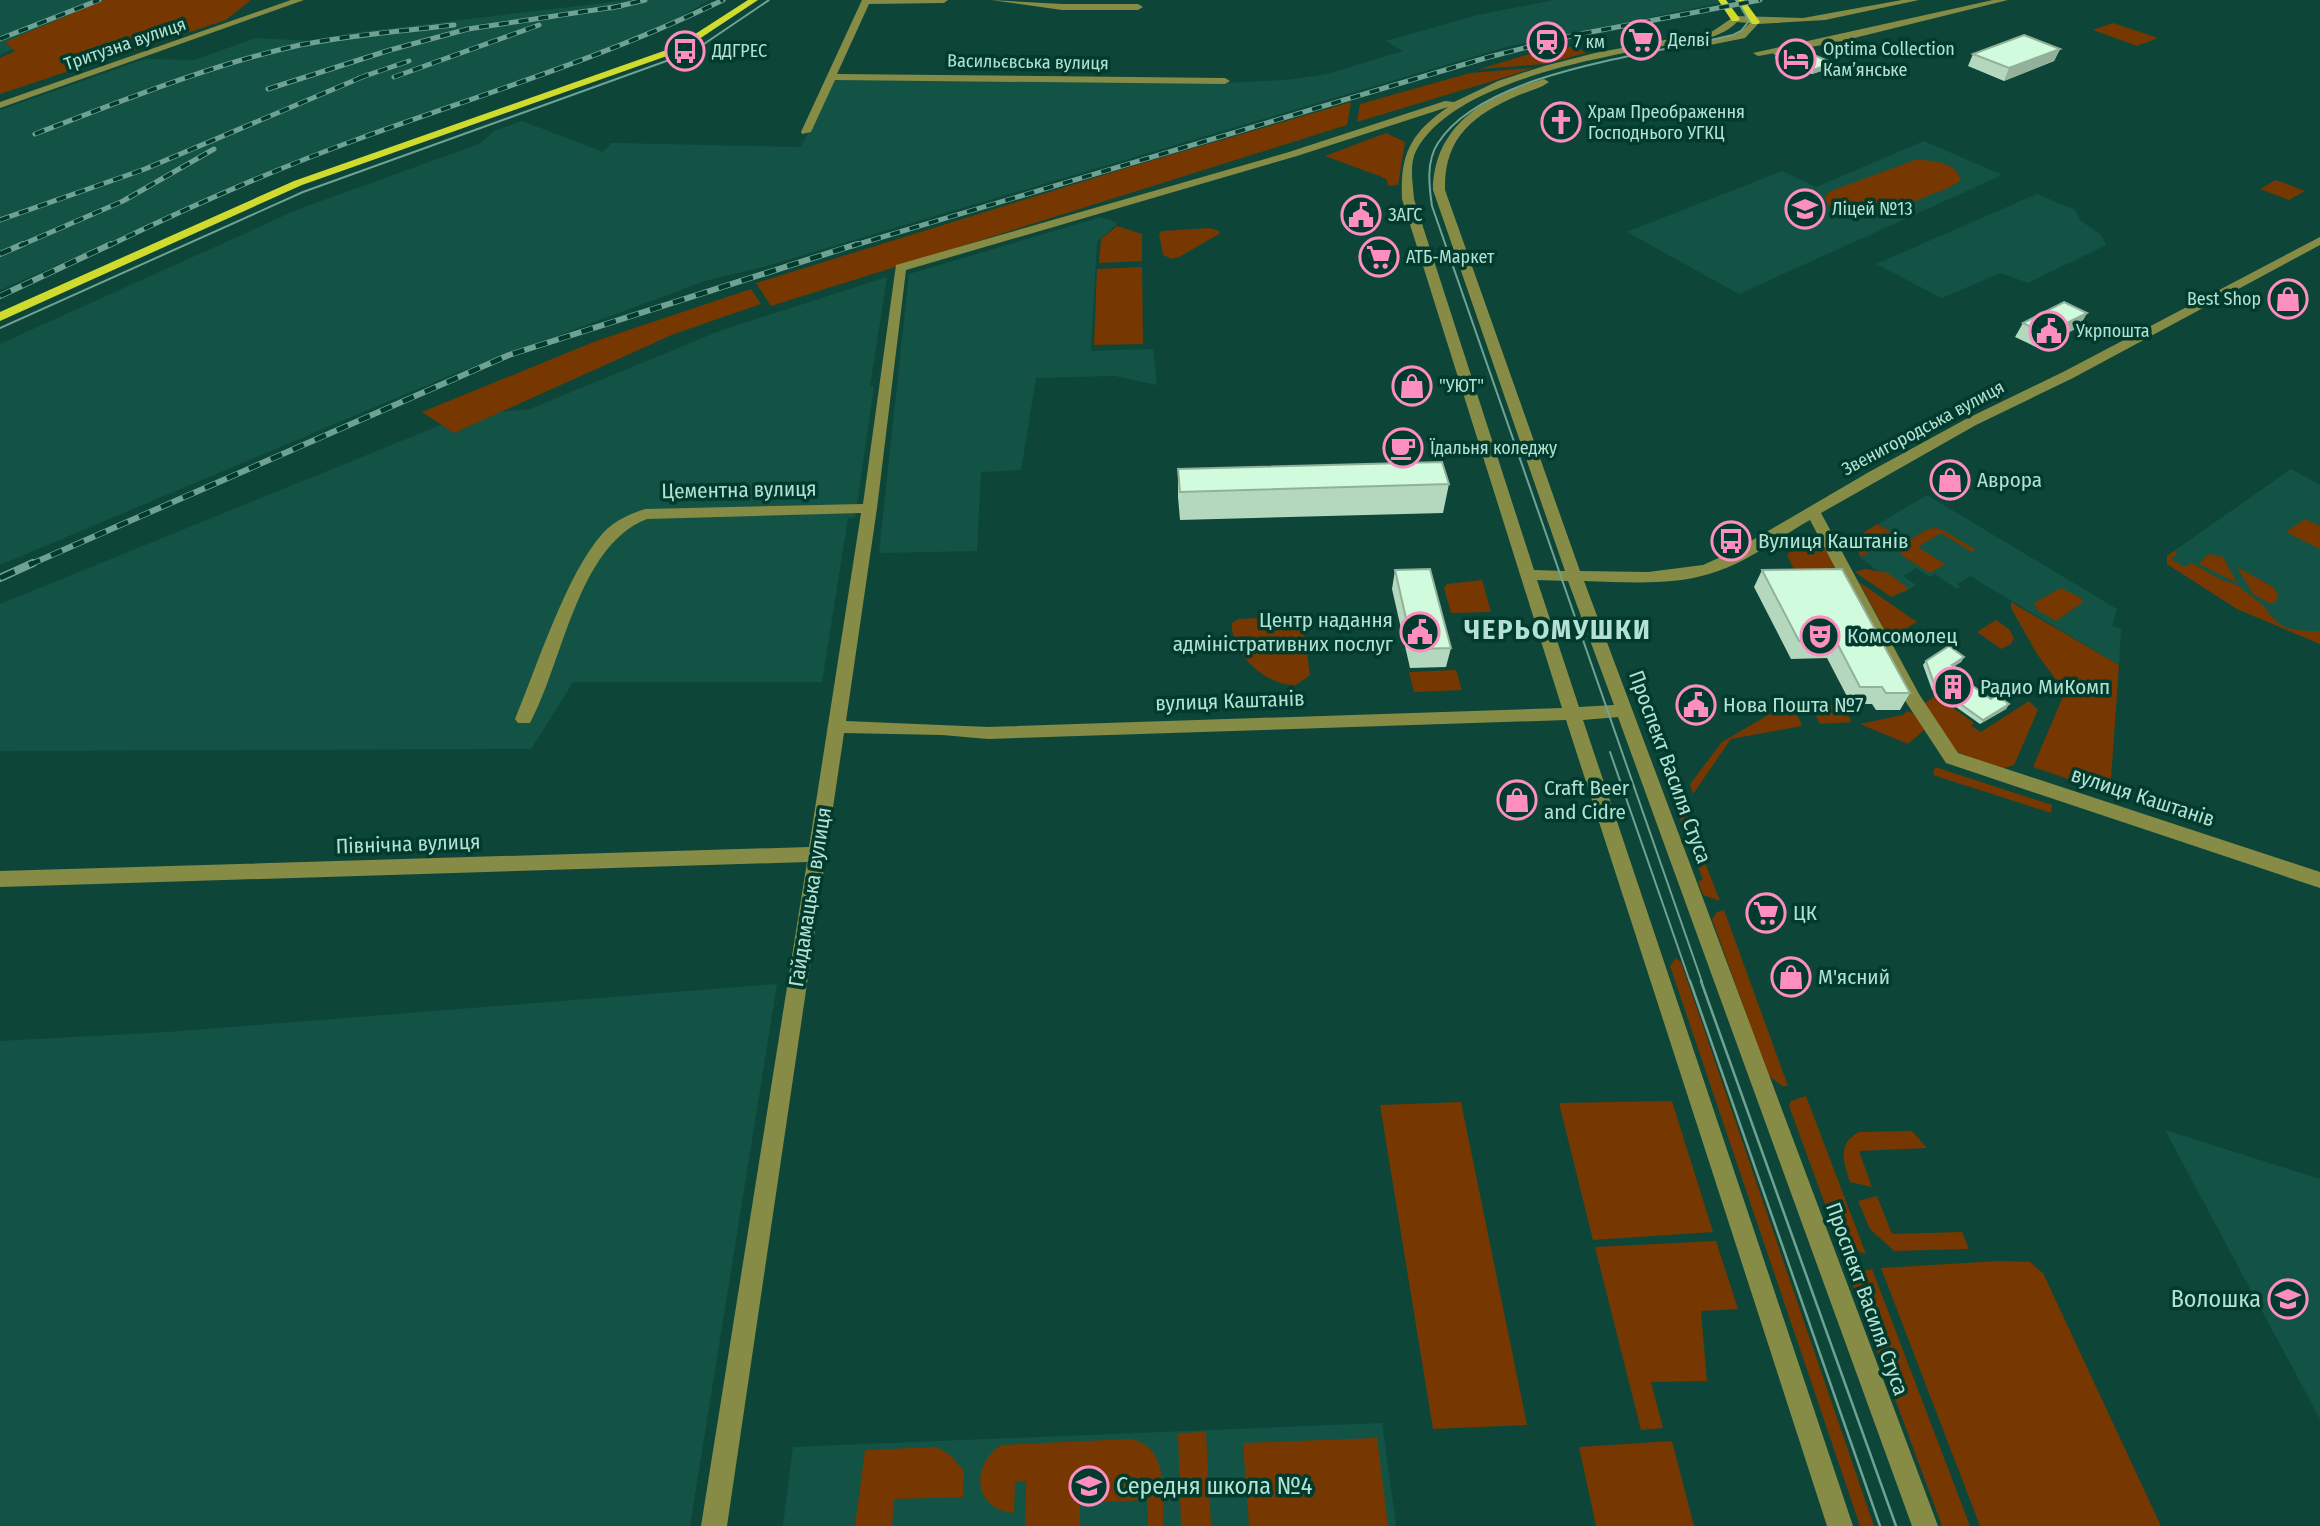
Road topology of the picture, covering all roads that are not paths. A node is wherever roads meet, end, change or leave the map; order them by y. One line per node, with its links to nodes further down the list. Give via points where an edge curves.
1 (267, 0): 12 (street)
2 (300, 0): 12 (street, Тритузна вулиця)
3 (754, 0): 22 (main road, via 678,49 298,183)
4 (866, 0): 5 (street); 16 (street)
5 (944, 0)
6 (995, 0): 11 (street, via 1062,7)
7 (1722, 0): 13 (main road)
8 (1739, 0): 14 (main road)
9 (1915, 0): 14 (street, via 1800,23)
10 (2004, 0): 15 (street)
11 (1138, 7)
12 (251, 17): 19 (street, Тритузна вулиця)
13 (1735, 19): 14 (street); 18 (street, via 1716,33 1582,60)
14 (1755, 22): 26 (street, Проспект Василя Стуса, via 1753,29 1738,38 1606,65 1509,95 1471,119 1445,149 1439,168 1444,208)
15 (1758, 53)
16 (830, 77): 17 (street, Васильєвська вулиця); 20 (street)
17 (1226, 81)
18 (1473, 96): 23 (street, Гайдамацька вулиця, via 1293,154 900,268); 25 (street, via 1445,112 1420,136 1407,167 1408,199)
19 (0, 105)
20 (806, 132)
21 (2320, 240): 24 (street, Звенигородська вулиця, via 1971,422)
22 (0, 317)
23 (870, 508): 29 (street, Цементна вулиця, via 645,513 627,521 608,537 580,581); 30 (street, Гайдамацька вулиця)
24 (1812, 511): 26 (street, Звенигородська вулиця, via 1706,570 1648,577); 33 (street, вулиця Каштанів, via 1917,706 1952,758)
25 (1527, 575): 26 (street, Звенигородська вулиця); 28 (street)
26 (1574, 575): 27 (street, Проспект Василя Стуса)
27 (1625, 710): 28 (street, вулиця Каштанів); 36 (street, Проспект Василя Стуса)
28 (1572, 713): 30 (street, вулиця Каштанів, via 988,733); 35 (street)
29 (524, 719)
30 (836, 727): 31 (street, Гайдамацька вулиця)
31 (817, 854): 32 (street, Північна вулиця); 34 (street, Гайдамацька вулиця)
32 (0, 879)
33 (2320, 880)
34 (713, 1526)
35 (1840, 1526)
36 (1925, 1526)

